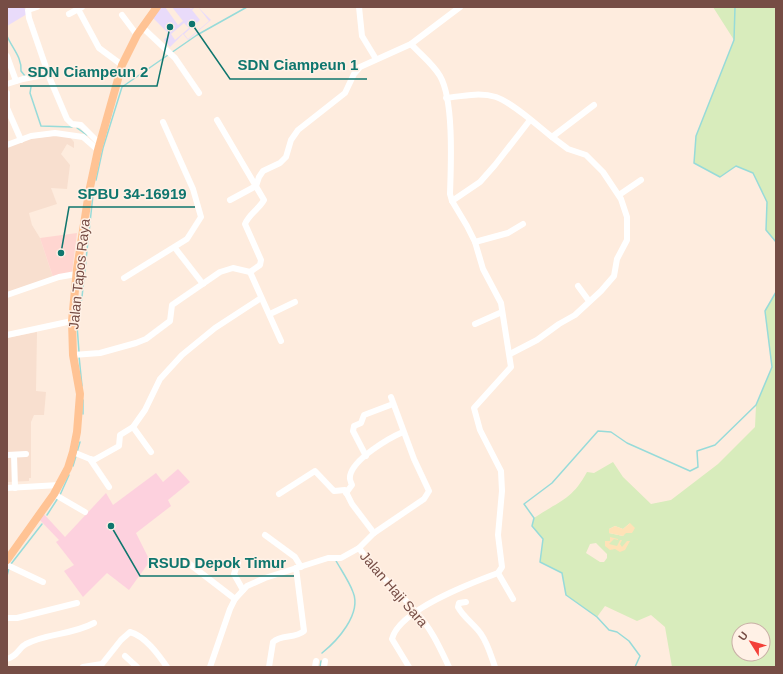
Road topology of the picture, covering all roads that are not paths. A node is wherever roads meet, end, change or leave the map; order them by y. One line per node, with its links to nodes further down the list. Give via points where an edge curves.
1 (37, 7): 14 (street, via 28,10 29,18)
2 (157, 7): 8 (main road, Jalan Tapos Raya)
3 (359, 7): 12 (street, via 362,36)
4 (460, 7): 10 (street)
5 (80, 8): 6 (street); 13 (street, via 99,48)
6 (70, 14)
7 (122, 15): 9 (street)
8 (142, 27): 9 (main road, Jalan Tapos Raya); 18 (street, via 171,53)
9 (137, 34): 13 (main road, Jalan Tapos Raya)
10 (411, 44): 12 (street); 19 (street, via 439,74)
11 (7, 56): 15 (street)
12 (376, 59): 30 (street, via 360,67 345,93 298,130 291,140 286,157 263,171)
13 (122, 65): 28 (main road, Jalan Tapos Raya)
14 (48, 74): 15 (street); 28 (street, via 69,122 81,126)
15 (16, 80): 16 (street)
16 (7, 84)
17 (7, 93): 21 (street)
18 (198, 93)
19 (446, 98): 23 (street, via 474,94 495,97); 33 (street)
20 (594, 105): 25 (street)
21 (9, 116): 26 (street)
22 (217, 120): 30 (street)
23 (530, 120): 25 (street); 33 (street, via 480,182)
24 (163, 122): 36 (street, via 202,215 193,233)
25 (552, 138): 31 (street, via 591,159)
26 (21, 140): 27 (street); 28 (street, via 35,135 71,134)
27 (7, 145)
28 (99, 147): 38 (main road, Jalan Tapos Raya, via 85,212)
29 (641, 180): 31 (street)
30 (256, 186): 32 (street); 37 (street, via 264,200 245,224 261,260 260,265)
31 (619, 195): 44 (street, via 627,217 627,243 617,259 614,276 601,292)
32 (230, 200)
33 (452, 200): 35 (street)
34 (523, 224): 35 (street, via 508,233)
35 (475, 242): 46 (street, via 483,269 501,303)
36 (175, 248): 39 (street); 40 (street)
37 (250, 272): 40 (street, via 232,268 220,272); 43 (street)
38 (76, 274): 42 (street, via 59,277); 48 (main road, Jalan Tapos Raya)
39 (124, 278)
40 (203, 284): 53 (street, via 172,305 170,321 146,340 100,353)
41 (578, 286): 44 (street)
42 (7, 295)
43 (261, 298): 47 (street); 56 (street, via 215,328 182,355 160,379 145,410)
44 (589, 301): 52 (street, via 581,310 537,340)
45 (295, 302): 47 (street)
46 (502, 312): 49 (street); 52 (street)
47 (270, 314): 51 (street)
48 (72, 321): 50 (street); 53 (main road, Jalan Tapos Raya)
49 (475, 324)
50 (7, 335)
51 (281, 341)
52 (510, 354): 81 (street, via 511,367 508,372 474,408 480,430 501,471 498,535 502,567)
53 (75, 355): 58 (main road, Jalan Tapos Raya, via 80,394)
54 (391, 397): 55 (street)
55 (393, 404): 57 (street); 63 (street, via 366,414 362,417 361,423 354,426 353,431)
56 (133, 427): 59 (street); 64 (street, via 120,435 119,446 94,460)
57 (403, 432): 63 (street, via 389,438); 73 (street, via 429,491 424,499)
58 (74, 452): 64 (street); 65 (main road, Jalan Tapos Raya)
59 (151, 452)
60 (14, 454): 61 (street); 62 (street); 68 (street)
61 (26, 454)
62 (7, 455)
63 (366, 456): 69 (street, via 350,474 352,485)
64 (90, 459): 66 (street)
65 (59, 485): 68 (street); 71 (main road, Jalan Tapos Raya)
66 (109, 487)
67 (7, 488): 68 (street)
68 (15, 488)
69 (346, 493): 70 (street, via 344,489 334,491 315,471); 73 (street)
70 (279, 494)
71 (58, 496): 72 (street); 77 (main road, Jalan Tapos Raya)
72 (85, 512)
73 (374, 533): 75 (street)
74 (265, 535): 80 (street, via 295,557)
75 (359, 548): 80 (street, Jalan Haji Sara, via 341,558 328,558); 88 (street, Jalan Haji Sara, via 378,573)
76 (183, 559): 84 (street)
77 (7, 560)
78 (238, 563): 83 (street, via 234,574)
79 (9, 566): 82 (street)
80 (299, 568): 83 (street, Jalan Haji Sara, via 265,578); 97 (street, via 304,631 278,638 273,642)
81 (498, 573): 85 (street); 88 (street, via 445,595)
82 (43, 582)
83 (243, 590): 84 (street, Jalan Haji Sara)
84 (235, 599): 96 (street, Jalan Haji Sara)
85 (513, 599)
86 (466, 602): 100 (street, via 459,603 458,607 480,634)
87 (77, 603): 89 (street, via 18,618)
88 (416, 612): 98 (street, via 403,622 392,637); 99 (street, Jalan Haji Sara, via 434,636)
89 (7, 618)
90 (94, 623): 92 (street, via 73,632 27,644 17,655)
91 (125, 656): 94 (street)
92 (7, 659)
93 (83, 667): 95 (street, via 102,664 130,632 136,634 155,651)
94 (137, 667)
95 (167, 667)
96 (210, 667)
97 (269, 667)
98 (409, 667)
99 (449, 667)
100 (495, 667)

